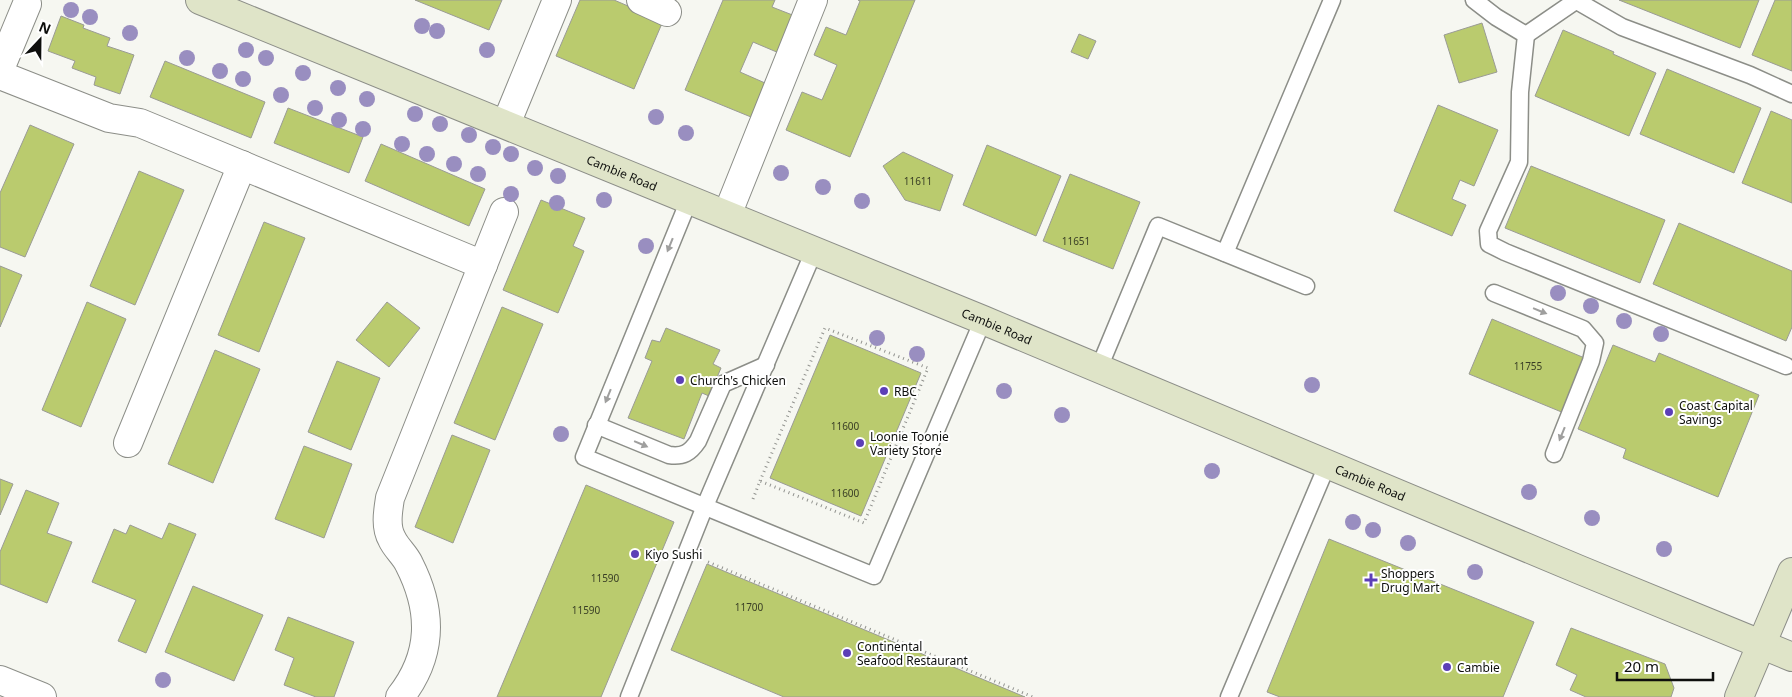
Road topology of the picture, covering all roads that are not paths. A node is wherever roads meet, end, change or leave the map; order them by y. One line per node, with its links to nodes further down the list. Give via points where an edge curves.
1 (200, 0): 14 (main road, Cambie Road)
2 (557, 0): 14 (street)
3 (641, 0): 9 (street)
4 (813, 0): 18 (street)
5 (1332, 0): 20 (lane)
6 (1474, 0): 10 (lane)
7 (1577, 0): 10 (lane); 13 (lane, via 1622,27)
8 (27, 4): 11 (street)
9 (667, 12)
10 (1526, 35): 26 (lane, via 1520,92 1519,162 1488,231 1489,244)
11 (0, 68)
12 (0, 75): 15 (street, via 109,118 140,123)
13 (1792, 94)
14 (506, 124): 16 (main road, Cambie Road)
15 (242, 166): 21 (street); 29 (street)
16 (688, 200): 18 (main road, Cambie Road); 28 (lane, one-way to 28)
17 (504, 212): 21 (street)
18 (727, 215): 19 (main road, Cambie Road)
19 (814, 250): 24 (main road, Cambie Road); 25 (lane)
20 (1226, 253): 22 (lane); 27 (lane, via 1158,226)
21 (483, 264): 38 (street, via 390,498 388,530 409,563 423,597 426,627 425,648)
22 (1306, 286)
23 (1494, 293): 30 (lane, one-way to 30, via 1583,329 1595,343 1592,362)
24 (982, 320): 27 (main road, Cambie Road); 32 (lane, via 874,576)
25 (766, 365): 28 (lane, one-way to 25, via 669,455 686,454 698,441 723,384); 32 (lane)
26 (1786, 366)
27 (1099, 368): 31 (main road, Cambie Road)
28 (596, 425): 32 (lane, via 584,457)
29 (128, 444)
30 (1554, 454)
31 (1328, 463): 34 (main road, Cambie Road); 40 (lane)
32 (705, 506): 39 (lane)
33 (1792, 572): 34 (main road)
34 (1762, 644): 35 (main road, Cambie Road); 41 (main road)
35 (1792, 656)
36 (0, 680): 37 (street)
37 (42, 697)
38 (400, 697)
39 (629, 697)
40 (1229, 697)
41 (1739, 697)

